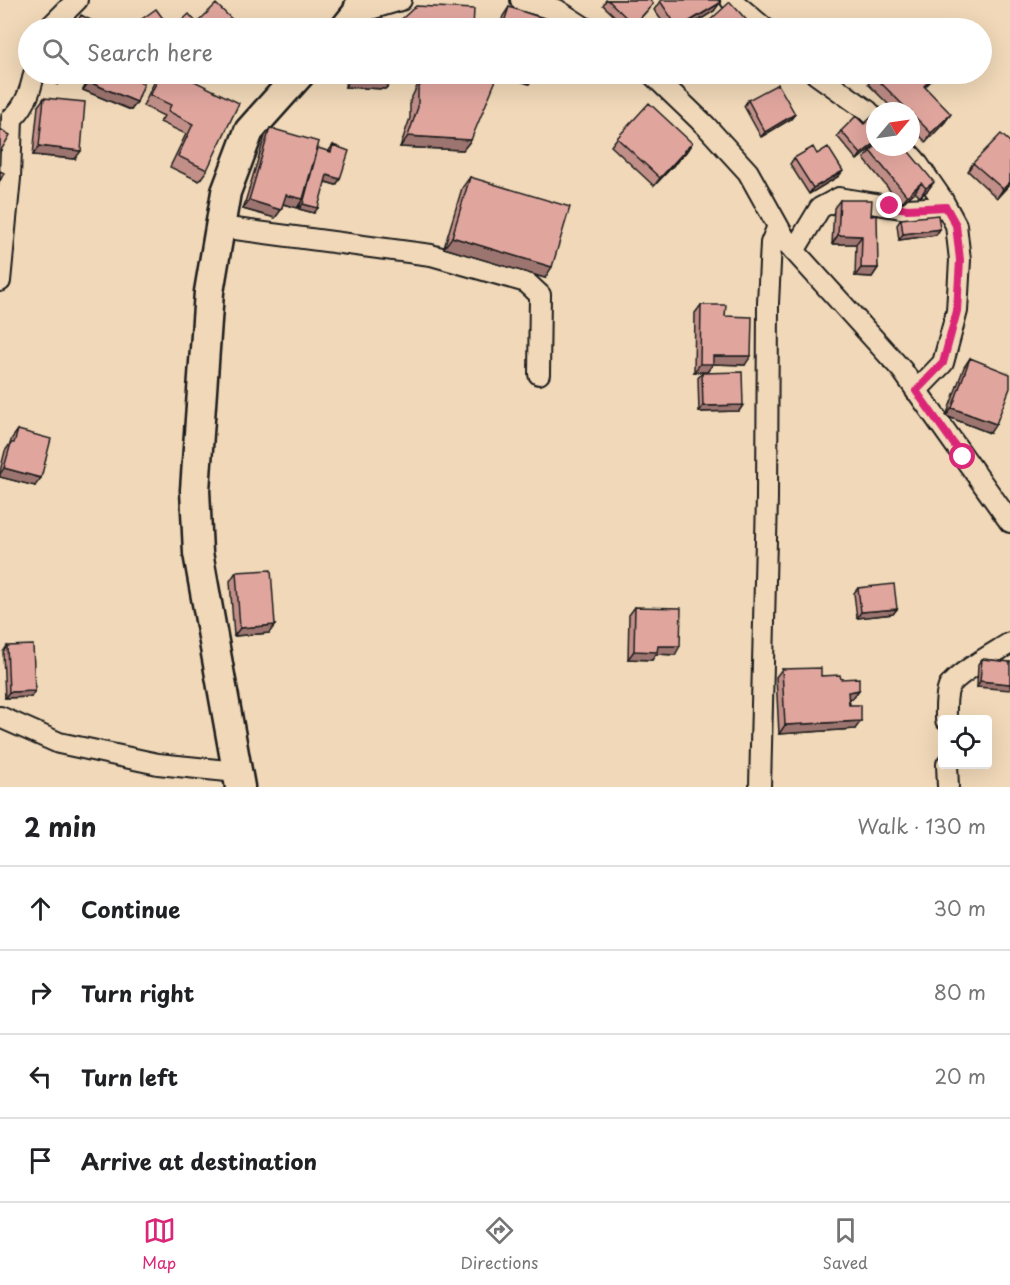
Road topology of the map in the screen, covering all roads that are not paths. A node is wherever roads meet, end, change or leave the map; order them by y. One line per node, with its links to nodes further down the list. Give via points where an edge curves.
1 (77, 0): 6 (street)
2 (402, 0): 5 (street)
3 (521, 0): 7 (street, via 557,10)
4 (731, 0): 8 (street)
5 (354, 14)
6 (59, 18)
7 (569, 18)
8 (752, 18)
9 (32, 84): 14 (street, via 17,114)
10 (291, 84): 18 (street, via 249,131 226,192)
11 (662, 84): 17 (street, via 748,172)
12 (829, 84): 13 (street)
13 (866, 111)
14 (6, 115): 20 (street, via 10,178)
15 (911, 156): 16 (street)
16 (946, 207): 19 (street, via 907,209 839,198 820,208); 22 (street, via 956,225 960,260 957,311 943,363)
17 (778, 226): 19 (street); 29 (street, via 771,243 768,303)
18 (220, 227): 21 (street, via 431,255 526,282 540,295); 28 (street, via 209,292 195,490 198,553)
19 (794, 251): 22 (street, via 902,370)
20 (0, 281)
21 (540, 374)
22 (916, 391): 23 (street)
23 (1010, 522)
24 (1010, 643): 25 (street, via 950,686)
25 (946, 715)
26 (0, 717): 28 (street, via 59,743)
27 (947, 769): 30 (street)
28 (239, 779)
29 (760, 787)
30 (948, 787)

